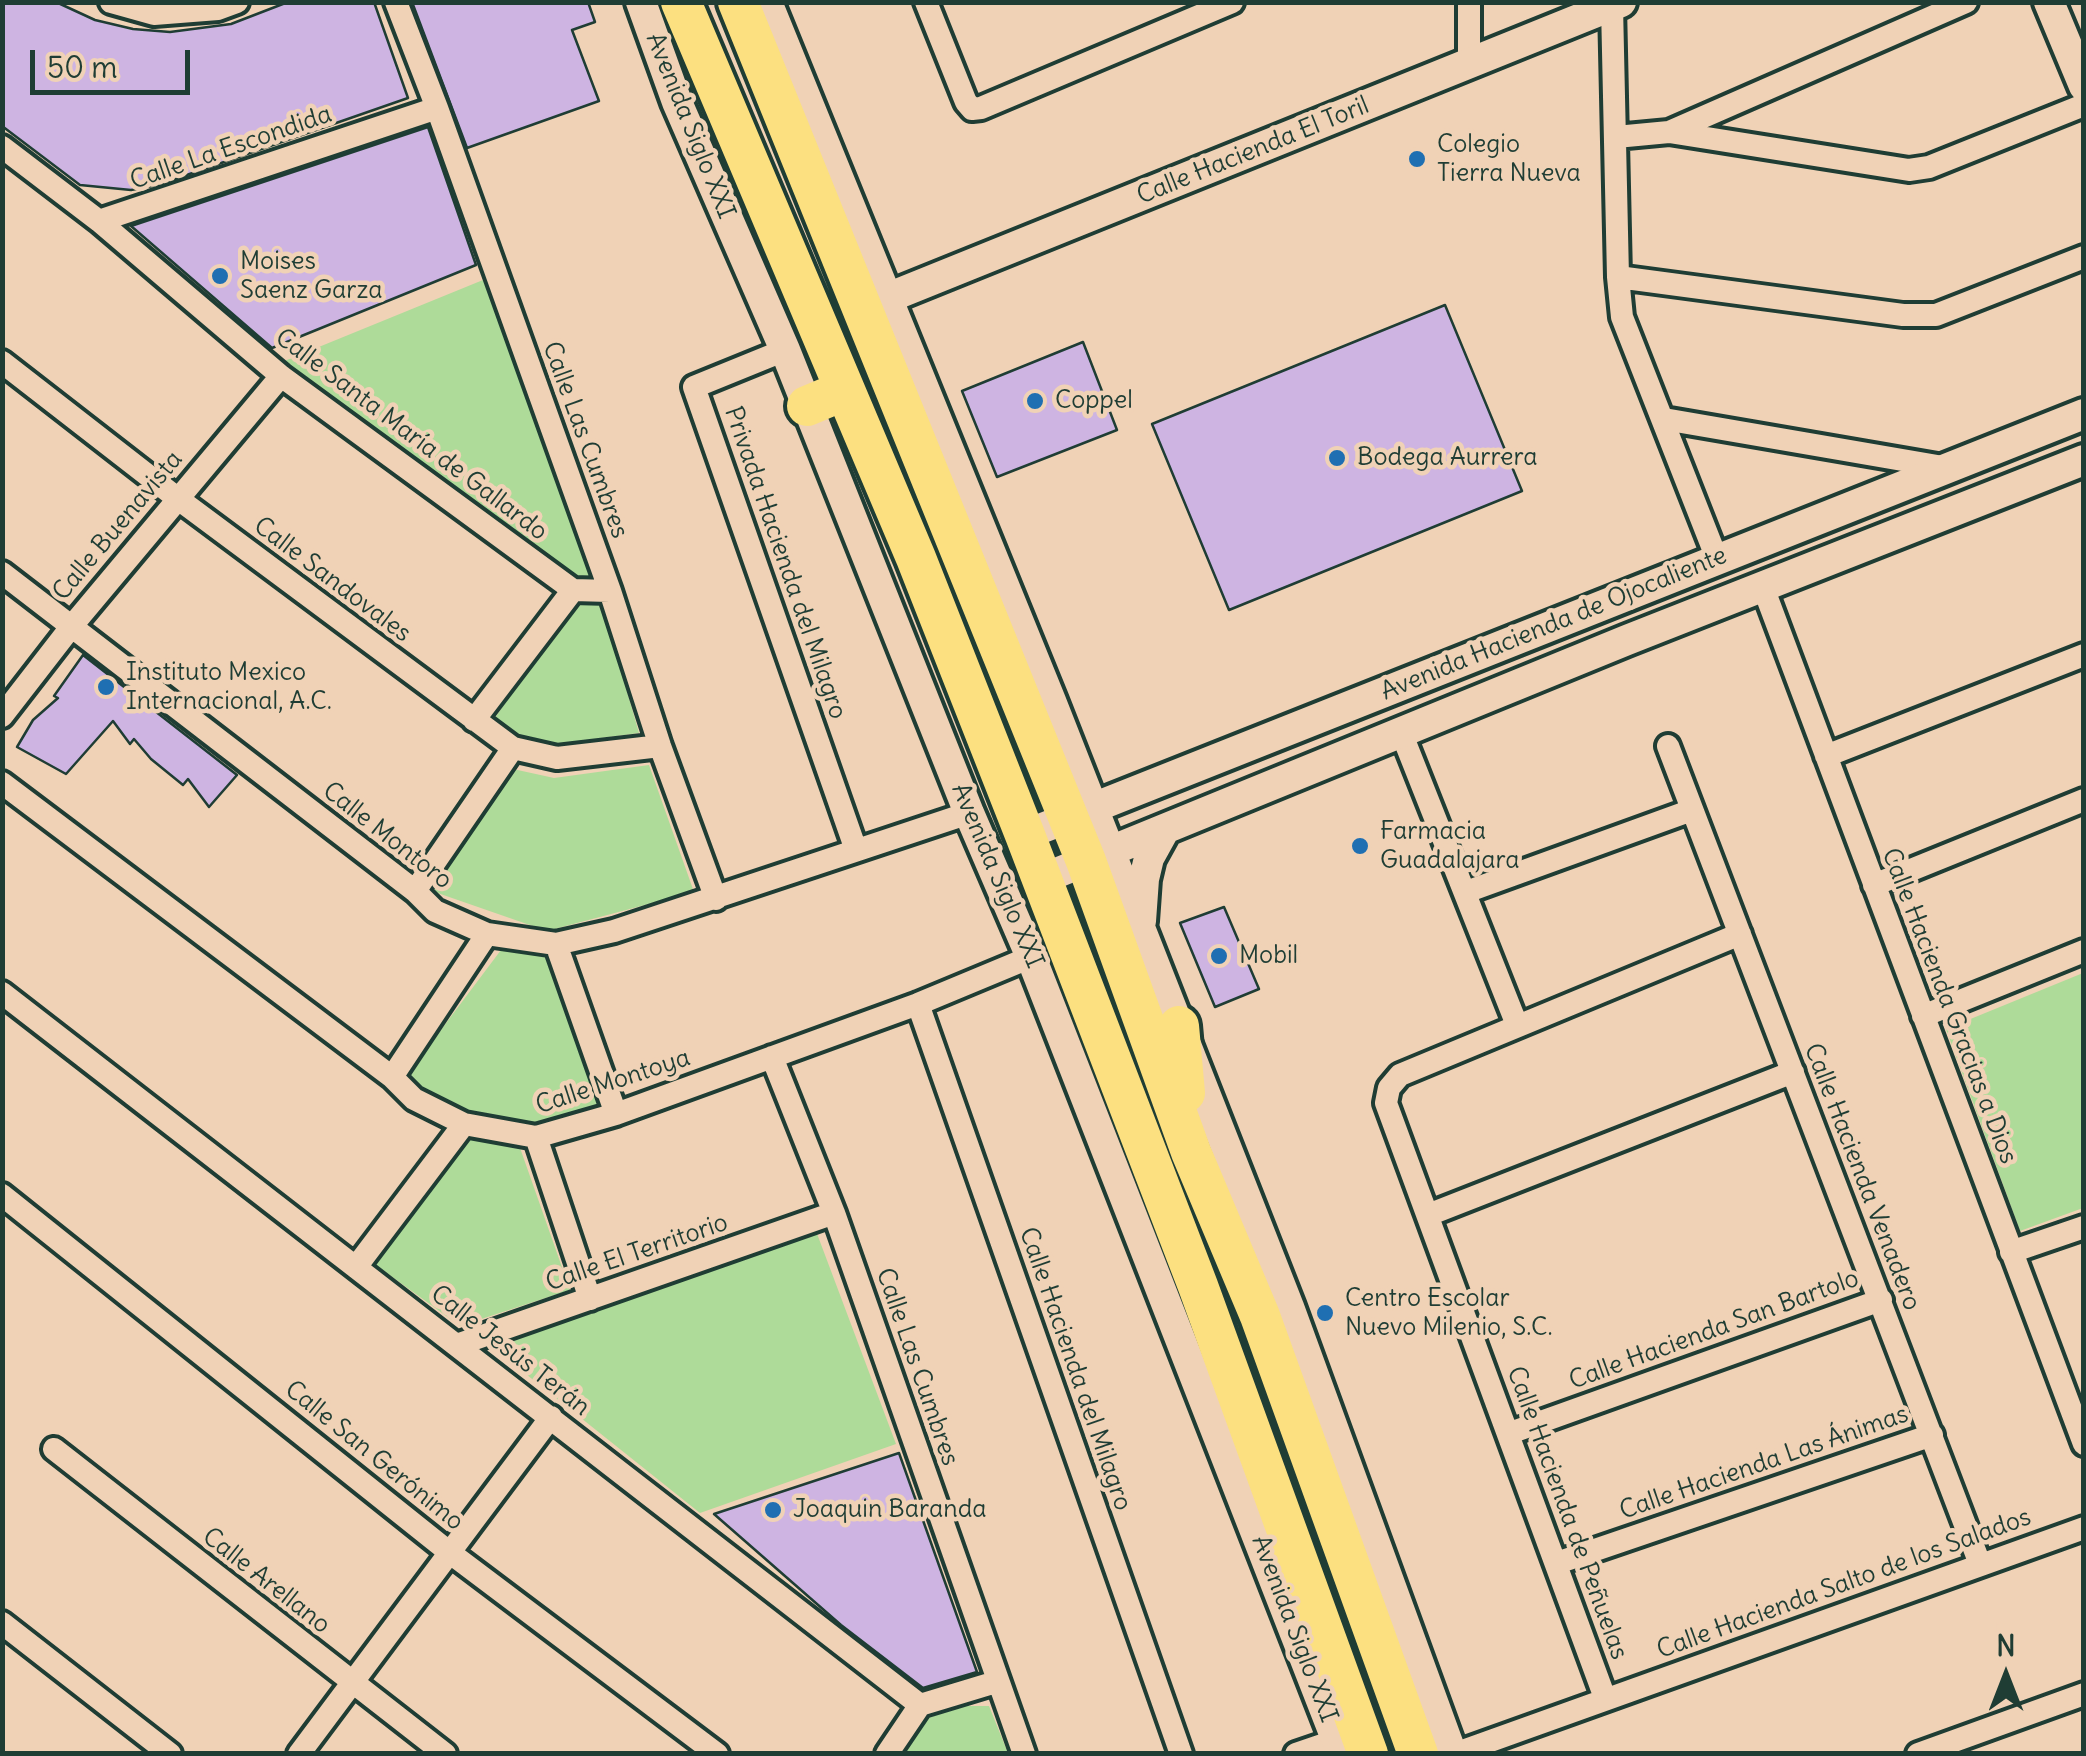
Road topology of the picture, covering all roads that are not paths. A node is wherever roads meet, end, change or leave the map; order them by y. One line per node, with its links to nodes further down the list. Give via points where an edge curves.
1 (111, 2): 2 (street, via 154,14 218,10)
2 (237, 2)
3 (396, 2): 17 (street, Calle Las Cumbres)
4 (641, 2): 25 (street, Avenida Siglo XXI)
5 (682, 2): 28 (highway, Avenida Siglo XXI)
6 (738, 2): 55 (highway)
7 (767, 2): 24 (street)
8 (926, 2): 9 (street, via 972,109)
9 (1232, 2)
10 (1469, 2): 14 (street)
11 (1966, 2): 18 (street)
12 (2050, 2): 15 (street)
13 (1616, 4): 14 (street, Calle Hacienda El Toril); 19 (street)
14 (1470, 63): 24 (street, Calle Hacienda El Toril)
15 (2084, 86)
16 (2084, 104): 18 (street, via 1909,170)
17 (437, 108): 21 (street, Calle La Escondida); 39 (street, Calle Las Cumbres)
18 (1668, 132): 19 (street)
19 (1616, 137): 23 (street)
20 (2, 146): 21 (street, Calle Santa María de Gallardo)
21 (100, 221): 27 (street, Calle Santa María de Gallardo)
22 (2084, 257): 23 (street, via 1936,315)
23 (1618, 277): 31 (street, via 1622,317)
24 (885, 298): 48 (street)
25 (785, 350): 29 (street, Avenida Siglo XXI); 58 (street, Privada Hacienda del Milagro, via 694,387)
26 (2, 362): 34 (street, Calle Sandovales)
27 (281, 376): 34 (street, Calle Buenavista); 38 (street, Calle Santa María de Gallardo)
28 (845, 390): 29 (highway); 57 (highway, Avenida Siglo XXI)
29 (808, 406): 54 (street, Avenida Siglo XXI)
30 (2084, 414): 33 (street, Avenida Hacienda de Ojocaliente)
31 (1664, 420): 33 (street); 35 (street)
32 (2084, 460): 37 (street, Avenida Hacienda de Ojocaliente)
33 (1949, 468): 35 (street, Avenida Hacienda de Ojocaliente)
34 (177, 498): 40 (street, Calle Buenavista); 43 (street, Calle Sandovales)
35 (1717, 560): 50 (street, Avenida Hacienda de Ojocaliente)
36 (2, 573): 40 (street, Calle Montoro)
37 (1763, 588): 44 (street, Avenida Hacienda de Ojocaliente); 49 (street, Calle Hacienda Gracias a Dios)
38 (573, 590): 39 (street); 43 (street)
39 (610, 591): 45 (street, Calle Las Cumbres)
40 (71, 627): 42 (street, Calle Buenavista); 62 (street, Calle Montoro)
41 (2084, 655): 49 (street)
42 (2, 716)
43 (474, 720): 47 (street, Calle Sandovales)
44 (1401, 732): 56 (street, Avenida Hacienda de Ojocaliente); 63 (street)
45 (660, 746): 47 (street, Calle Sandovales, via 557,758); 64 (street, Calle Las Cumbres)
46 (1668, 746): 53 (street, Calle Hacienda Venadero)
47 (514, 748): 62 (street)
48 (1072, 754): 50 (street, via 1112,781); 55 (street)
49 (1826, 756): 61 (street, Calle Hacienda Gracias a Dios)
50 (1163, 782): 55 (street, Avenida Hacienda de Ojocaliente)
51 (2, 783): 78 (street, Calle Montoya)
52 (2084, 800): 61 (street)
53 (1692, 810): 63 (street); 67 (street, Calle Hacienda Venadero)
54 (970, 813): 58 (street, Calle Montoro); 70 (street, Avenida Siglo XXI)
55 (1081, 814): 57 (street, Avenida Hacienda de Ojocaliente); 59 (highway)
56 (1164, 829): 59 (street, Avenida Hacienda de Ojocaliente); 65 (street, via 1144,879)
57 (1025, 835): 60 (highway, Avenida Siglo XXI)
58 (856, 850): 64 (street, Calle Montoro)
59 (1098, 856): 60 (street, Avenida Hacienda de Ojocaliente); 65 (street); 82 (highway)
60 (1042, 879): 83 (highway, Avenida Siglo XXI)
61 (1874, 885): 73 (street, Calle Hacienda Gracias a Dios)
62 (414, 891): 66 (street, Calle Montoro, via 436,910)
63 (1466, 892): 74 (street)
64 (716, 898): 68 (street, Calle Montoro)
65 (1141, 929): 75 (street)
66 (487, 934): 68 (street, Calle Montoro); 78 (street)
67 (1740, 934): 74 (street, Calle Hacienda de Peñuelas); 77 (street, Calle Hacienda Venadero)
68 (556, 944): 79 (street)
69 (2084, 951): 73 (street)
70 (1031, 957): 72 (street, Calle Montoya); 83 (street, Avenida Siglo XXI)
71 (2, 993): 89 (street, Calle Jesús Terán)
72 (918, 1004): 76 (street, Calle Montoya); 117 (street, Calle Hacienda del Milagro)
73 (1923, 1016): 88 (street, Calle Hacienda Gracias a Dios)
74 (1517, 1025): 86 (street, Calle Hacienda de Peñuelas, via 1400,1075 1390,1088 1386,1103)
75 (1179, 1026): 82 (highway); 92 (street)
76 (772, 1057): 79 (street, Calle Montoya); 85 (street, Calle Las Cumbres)
77 (1793, 1072): 86 (street); 91 (street, Calle Hacienda Venadero)
78 (392, 1078): 80 (street, Calle Montoya, via 414,1099)
79 (616, 1114): 81 (street, Calle Montoya)
80 (464, 1124): 81 (street, Calle Montoya); 89 (street)
81 (536, 1137): 90 (street)
82 (1191, 1152): 92 (highway)
83 (1130, 1165): 110 (highway, Avenida Siglo XXI, via 1198,1286)
84 (2, 1194): 101 (street, Calle San Gerónimo)
85 (834, 1213): 90 (street, Calle El Territorio); 105 (street, Calle Las Cumbres)
86 (1428, 1215): 96 (street, Calle Hacienda de Peñuelas)
87 (2084, 1227): 88 (street)
88 (2012, 1252): 94 (street, Calle Hacienda Gracias a Dios)
89 (356, 1267): 93 (street, Calle Jesús Terán)
90 (590, 1299): 93 (street, Calle El Territorio)
91 (1880, 1300): 96 (street, Calle Hacienda San Bartolo); 97 (street, Calle Hacienda Venadero)
92 (1275, 1311): 119 (highway); 120 (street)
93 (457, 1345): 95 (street, Calle Jesús Terán)
94 (2072, 1381): 98 (street, Calle Hacienda Gracias a Dios)
95 (551, 1417): 101 (street); 109 (street, Calle Jesús Terán)
96 (1510, 1433): 102 (street, Calle Hacienda de Peñuelas)
97 (1932, 1435): 102 (street, Calle Hacienda Las Ánimas); 103 (street, Calle Hacienda Venadero)
98 (2084, 1444)
99 (54, 1450): 106 (street, Calle Arellano)
100 (2084, 1528): 103 (street, Calle Hacienda Salto de los Salados)
101 (448, 1552): 106 (street); 114 (street, Calle San Gerónimo)
102 (1557, 1562): 108 (street, Calle Hacienda de Peñuelas)
103 (1980, 1564): 108 (street, Calle Hacienda Salto de los Salados)
104 (2, 1623): 111 (street)
105 (996, 1682): 109 (street); 116 (street, Calle Las Cumbres)
106 (353, 1684): 112 (street); 113 (street, Calle Arellano)
107 (2084, 1694): 121 (street)
108 (1605, 1698): 120 (street, Calle Hacienda Salto de los Salados)
109 (920, 1704): 115 (street)
110 (1349, 1749): 118 (street)
111 (170, 1754)
112 (299, 1754)
113 (445, 1754)
114 (717, 1754)
115 (886, 1754)
116 (1024, 1754)
117 (1181, 1754)
118 (1296, 1754)
119 (1418, 1754)
120 (1453, 1754)
121 (1918, 1754)

